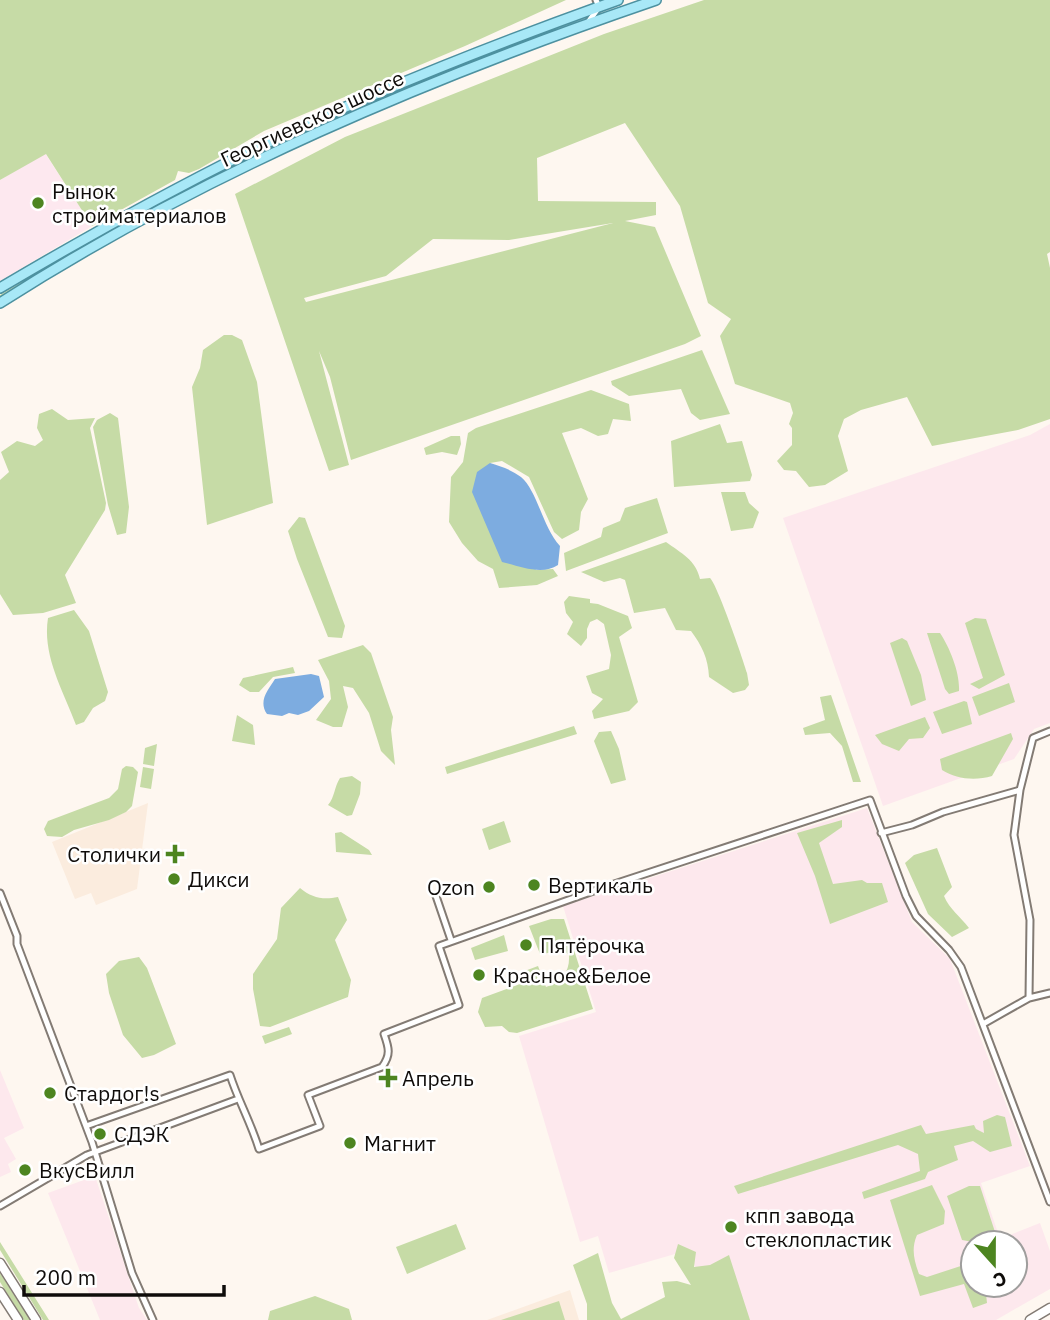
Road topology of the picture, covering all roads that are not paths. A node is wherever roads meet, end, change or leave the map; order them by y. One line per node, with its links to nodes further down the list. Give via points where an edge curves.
1 (618, 0): 3 (main road, Георгиевское шоссе)
2 (656, 0): 4 (main road, Георгиевское шоссе)
3 (598, 4): 4 (street); 5 (main road, Георгиевское шоссе, via 293,131 141,208)
4 (586, 24): 6 (main road, Георгиевское шоссе, via 439,79 291,145 157,213)
5 (0, 288)
6 (0, 303)
7 (1050, 732): 8 (street, via 1033,738)
8 (1020, 790): 9 (street); 14 (street, via 1014,835 1030,920)
9 (881, 833): 12 (street, via 870,800); 15 (street, via 916,916 961,967)
10 (0, 893): 17 (street)
11 (436, 896): 12 (street)
12 (451, 940): 16 (street, via 439,946 458,1005 384,1034 390,1051 382,1067 308,1095 320,1126 259,1149)
13 (1050, 993): 14 (street)
14 (1029, 998): 15 (street)
15 (983, 1024): 19 (street)
16 (238, 1099): 17 (street, via 230,1074); 18 (street)
17 (86, 1126): 18 (street)
18 (94, 1153): 20 (street); 26 (street, via 132,1273)
19 (1050, 1202)
20 (0, 1206)
21 (0, 1263): 25 (main road)
22 (0, 1292): 24 (main road)
23 (1050, 1308): 27 (main road)
24 (18, 1320)
25 (36, 1320)
26 (153, 1320)
27 (1030, 1320)

